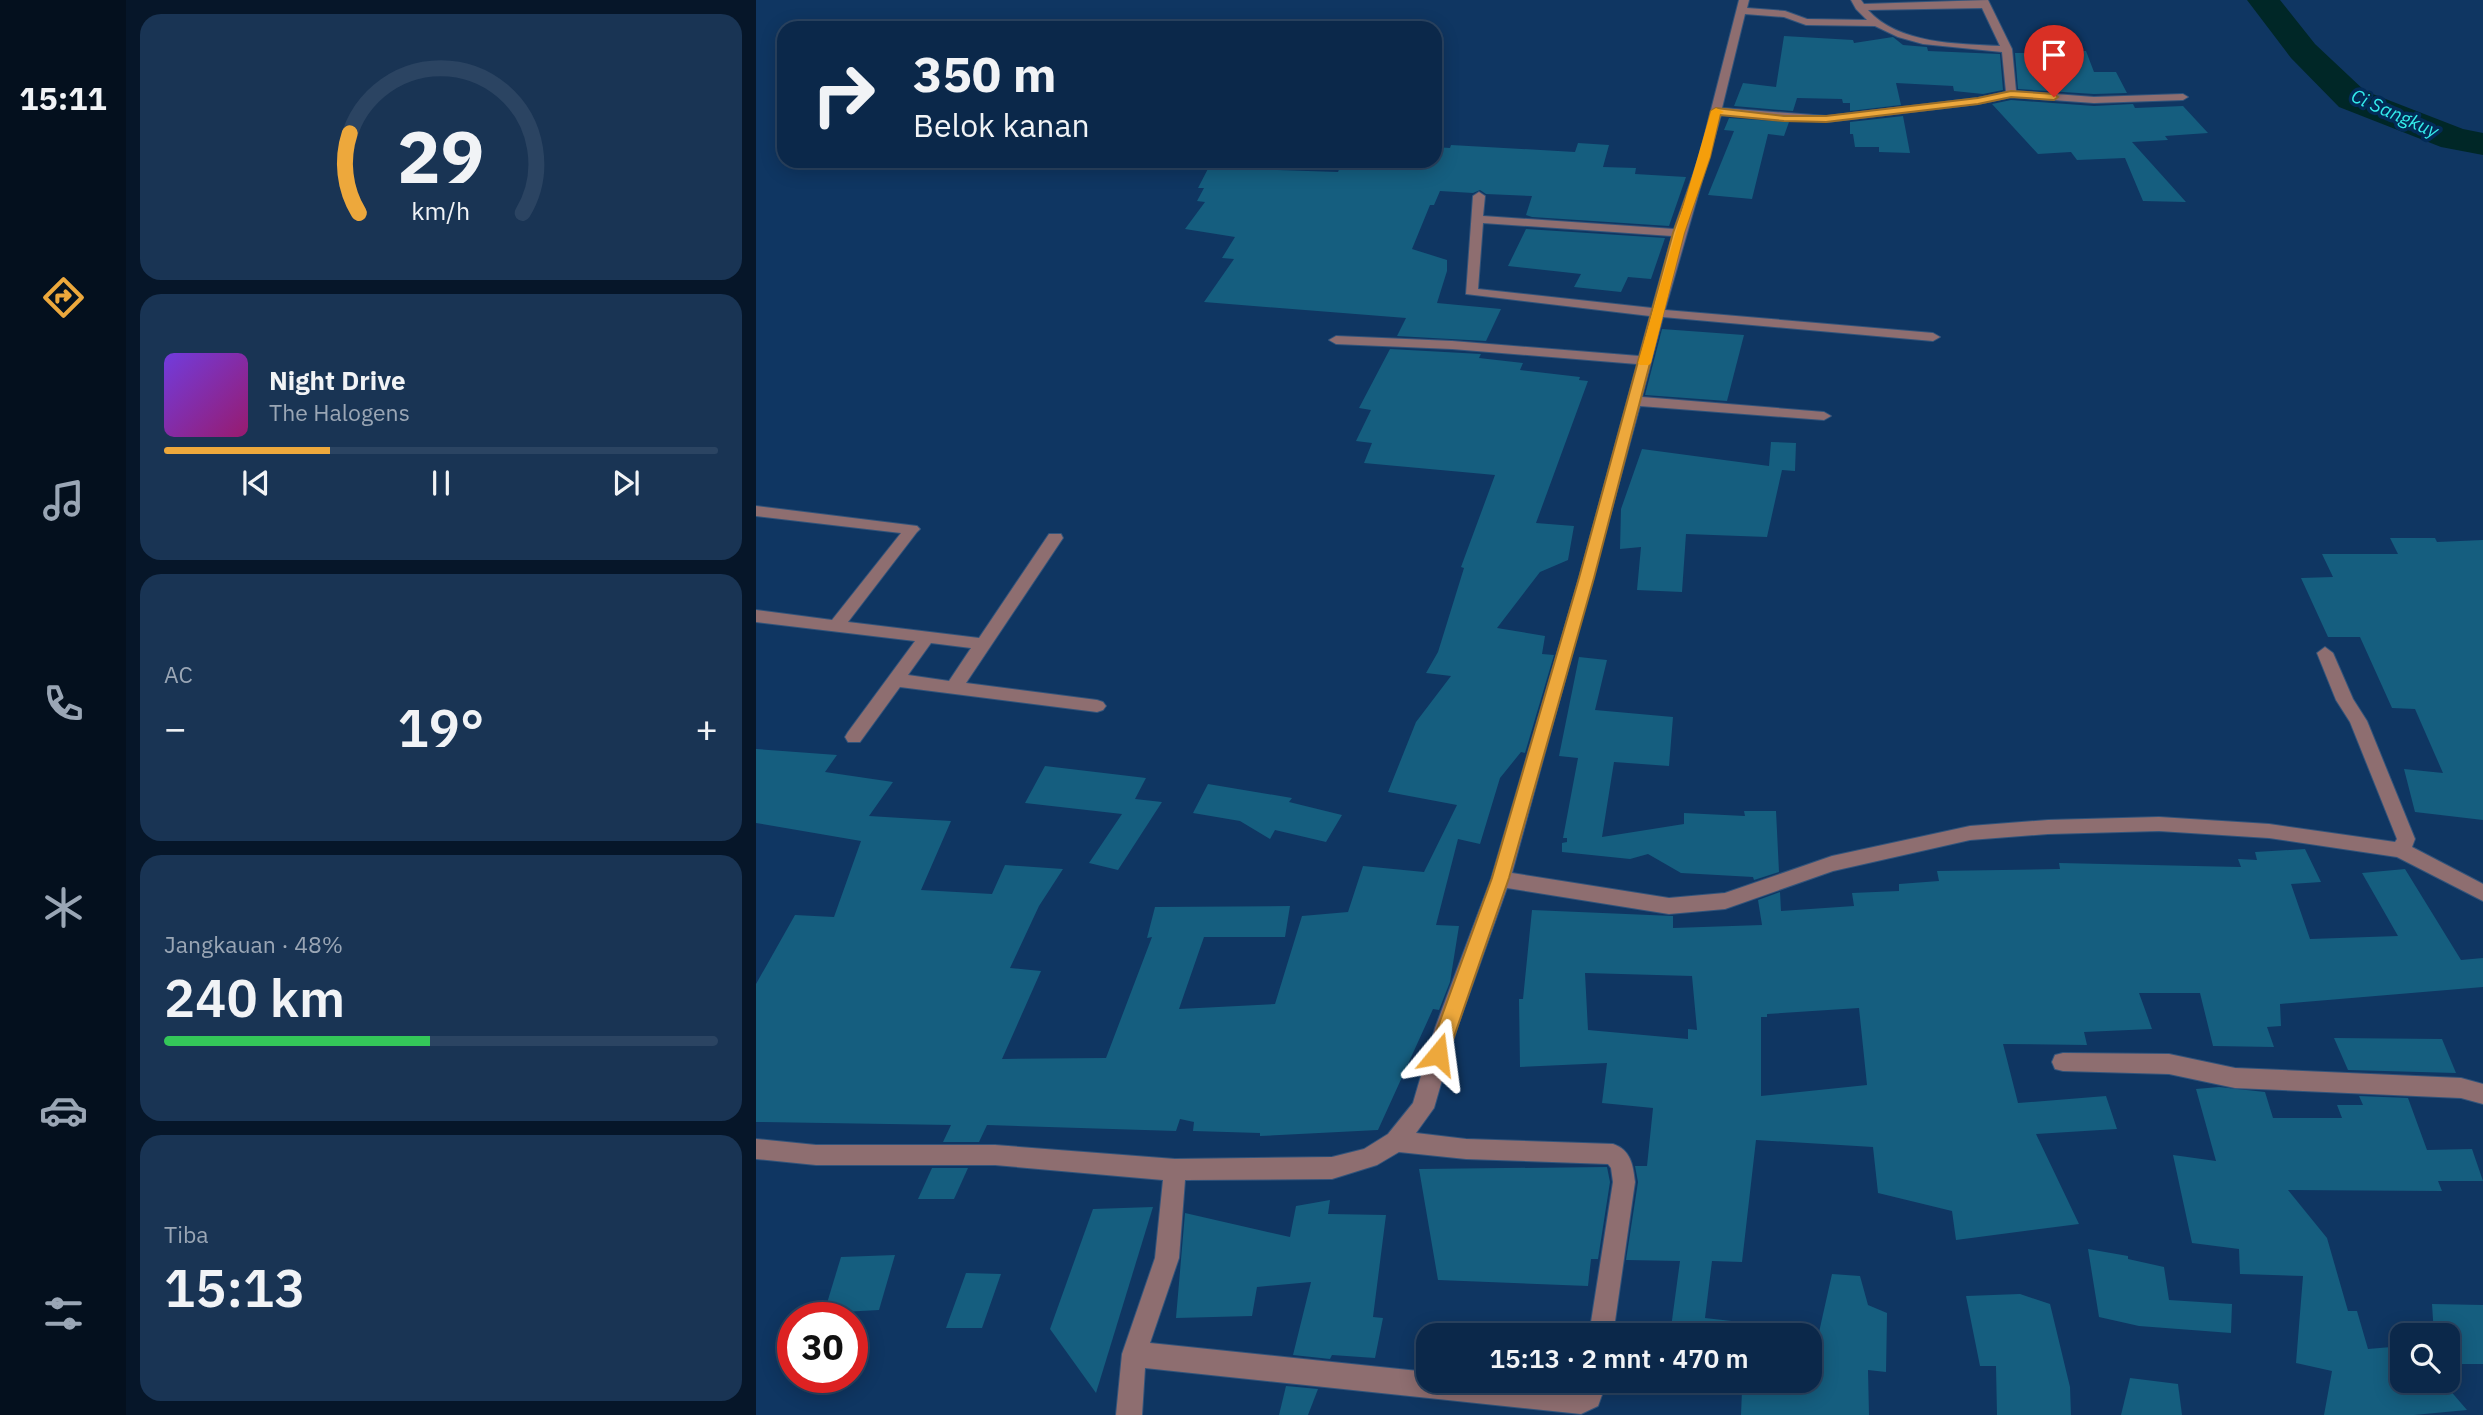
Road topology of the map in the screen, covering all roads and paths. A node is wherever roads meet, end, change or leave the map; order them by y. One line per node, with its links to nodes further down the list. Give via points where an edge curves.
1 (1984, 2): 2 (street); 5 (street)
2 (1858, 4): 4 (street)
3 (1743, 6): 4 (street, via 1785,13 1806,22); 8 (street)
4 (1879, 23): 5 (street, via 1898,34 1948,46)
5 (2007, 49): 6 (street)
6 (2011, 94): 7 (street, via 2094,100); 8 (street, via 1826,119)
7 (2183, 97)
8 (1716, 111): 11 (street)
9 (1479, 196): 10 (street)
10 (1476, 219): 11 (street); 12 (street, via 1472,292)
11 (1679, 233): 12 (street)
12 (1659, 313): 13 (street); 15 (street)
13 (1933, 337)
14 (1336, 340): 15 (street)
15 (1645, 361): 16 (street)
16 (1634, 401): 17 (street); 30 (street)
17 (1824, 416)
18 (756, 511): 21 (street, via 912,529)
19 (1055, 538): 23 (street)
20 (756, 616): 21 (street)
21 (836, 626): 22 (street)
22 (926, 638): 23 (street); 25 (street)
23 (983, 644): 26 (street)
24 (2325, 653): 29 (street, via 2403,825 2406,839)
25 (895, 680): 26 (street); 28 (street)
26 (954, 687): 27 (street)
27 (1097, 706)
28 (854, 737)
29 (2401, 850): 30 (street, via 2269,831 2159,824 2048,827 1970,833 1906,845 1832,864 1725,901 1669,906); 31 (street)
30 (1501, 878): 34 (street, via 1446,1028 1423,1108)
31 (2483, 893)
32 (2063, 1062): 33 (street, via 2169,1064 2235,1079 2461,1088)
33 (2483, 1094)
34 (1396, 1141): 36 (street, via 1369,1158 1332,1168); 37 (street, via 1466,1149 1613,1154 1622,1164 1624,1182)
35 (756, 1149): 36 (street, via 816,1155 995,1155)
36 (1175, 1171): 38 (street, via 1164,1271)
37 (1603, 1323)
38 (1134, 1354): 39 (street); 42 (street)
39 (1416, 1384)
40 (1505, 1393): 41 (street, via 1581,1401)
41 (1590, 1393)
42 (1129, 1415)

